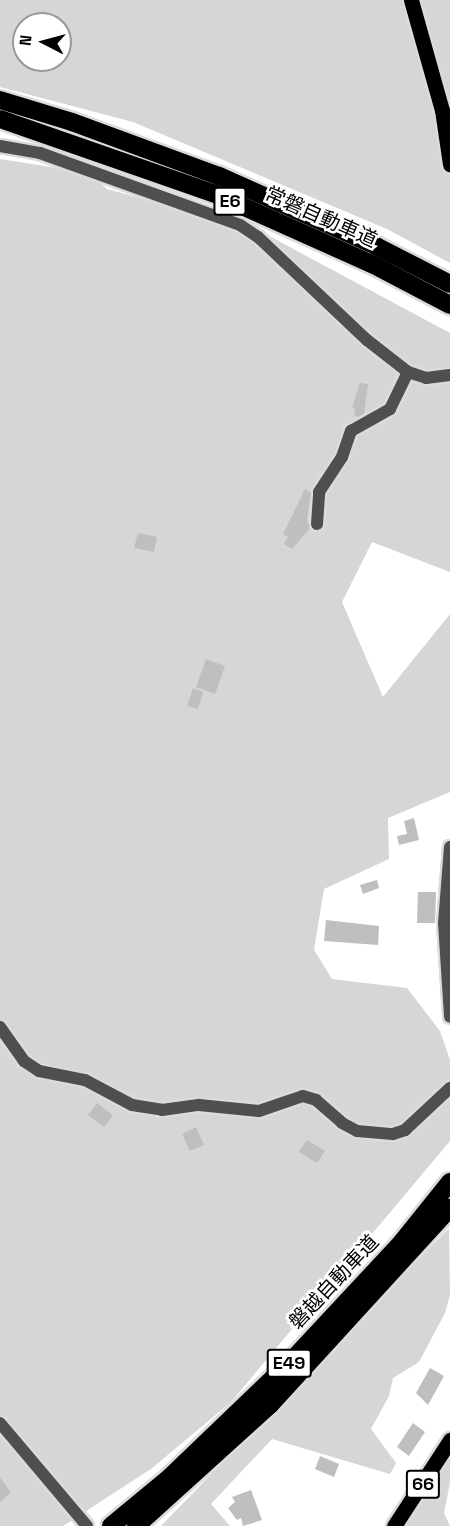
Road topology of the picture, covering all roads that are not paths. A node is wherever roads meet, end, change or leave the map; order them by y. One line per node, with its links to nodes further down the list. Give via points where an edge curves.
1 (411, 0): 5 (main road, via 442,110)
2 (0, 100): 6 (highway, 常磐自動車道 / E6, via 111,135 260,193)
3 (0, 119): 7 (highway, 常磐自動車道 / E6, via 202,189 372,264)
4 (0, 146): 8 (street, via 40,153 240,225)
5 (450, 164)
6 (450, 284)
7 (450, 305)
8 (408, 372): 9 (street, via 426,378); 10 (street, via 390,409 351,431 342,457 319,492)
9 (450, 375)
10 (317, 524)
11 (450, 847): 12 (street, via 444,923)
12 (450, 1017)
13 (0, 1027): 14 (street, via 24,1061 39,1071 85,1080 132,1105 162,1110 199,1105 259,1111 303,1096 316,1100 357,1131 393,1134 405,1130)
14 (450, 1088)
15 (450, 1182): 20 (highway, 磐越自動車道 / E49, via 402,1242 286,1366 170,1477)
16 (450, 1208): 21 (highway, 磐越自動車道 / E49, via 277,1398)
17 (0, 1423): 19 (street)
18 (450, 1440): 22 (main road, 66)
19 (87, 1526)
20 (111, 1526)
21 (136, 1526)
22 (394, 1526)

